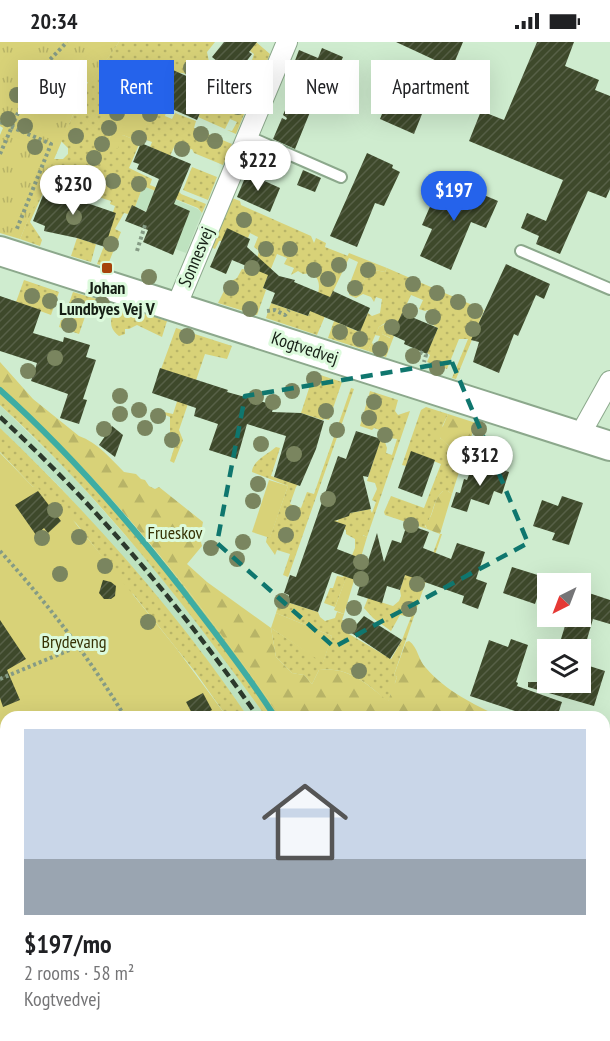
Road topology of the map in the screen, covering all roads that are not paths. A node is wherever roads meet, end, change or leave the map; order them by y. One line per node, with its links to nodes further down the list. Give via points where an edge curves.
1 (287, 42): 2 (street, Sonnesvej)
2 (247, 136): 3 (lane); 7 (street, Sonnesvej)
3 (341, 177)
4 (521, 251): 6 (lane)
5 (3, 252): 7 (street, Kogtvedvej)
6 (610, 289)
7 (176, 307): 9 (street, Kogtvedvej)
8 (610, 381): 9 (street)
9 (582, 437): 10 (street, Kogtvedvej)
10 (610, 446)

